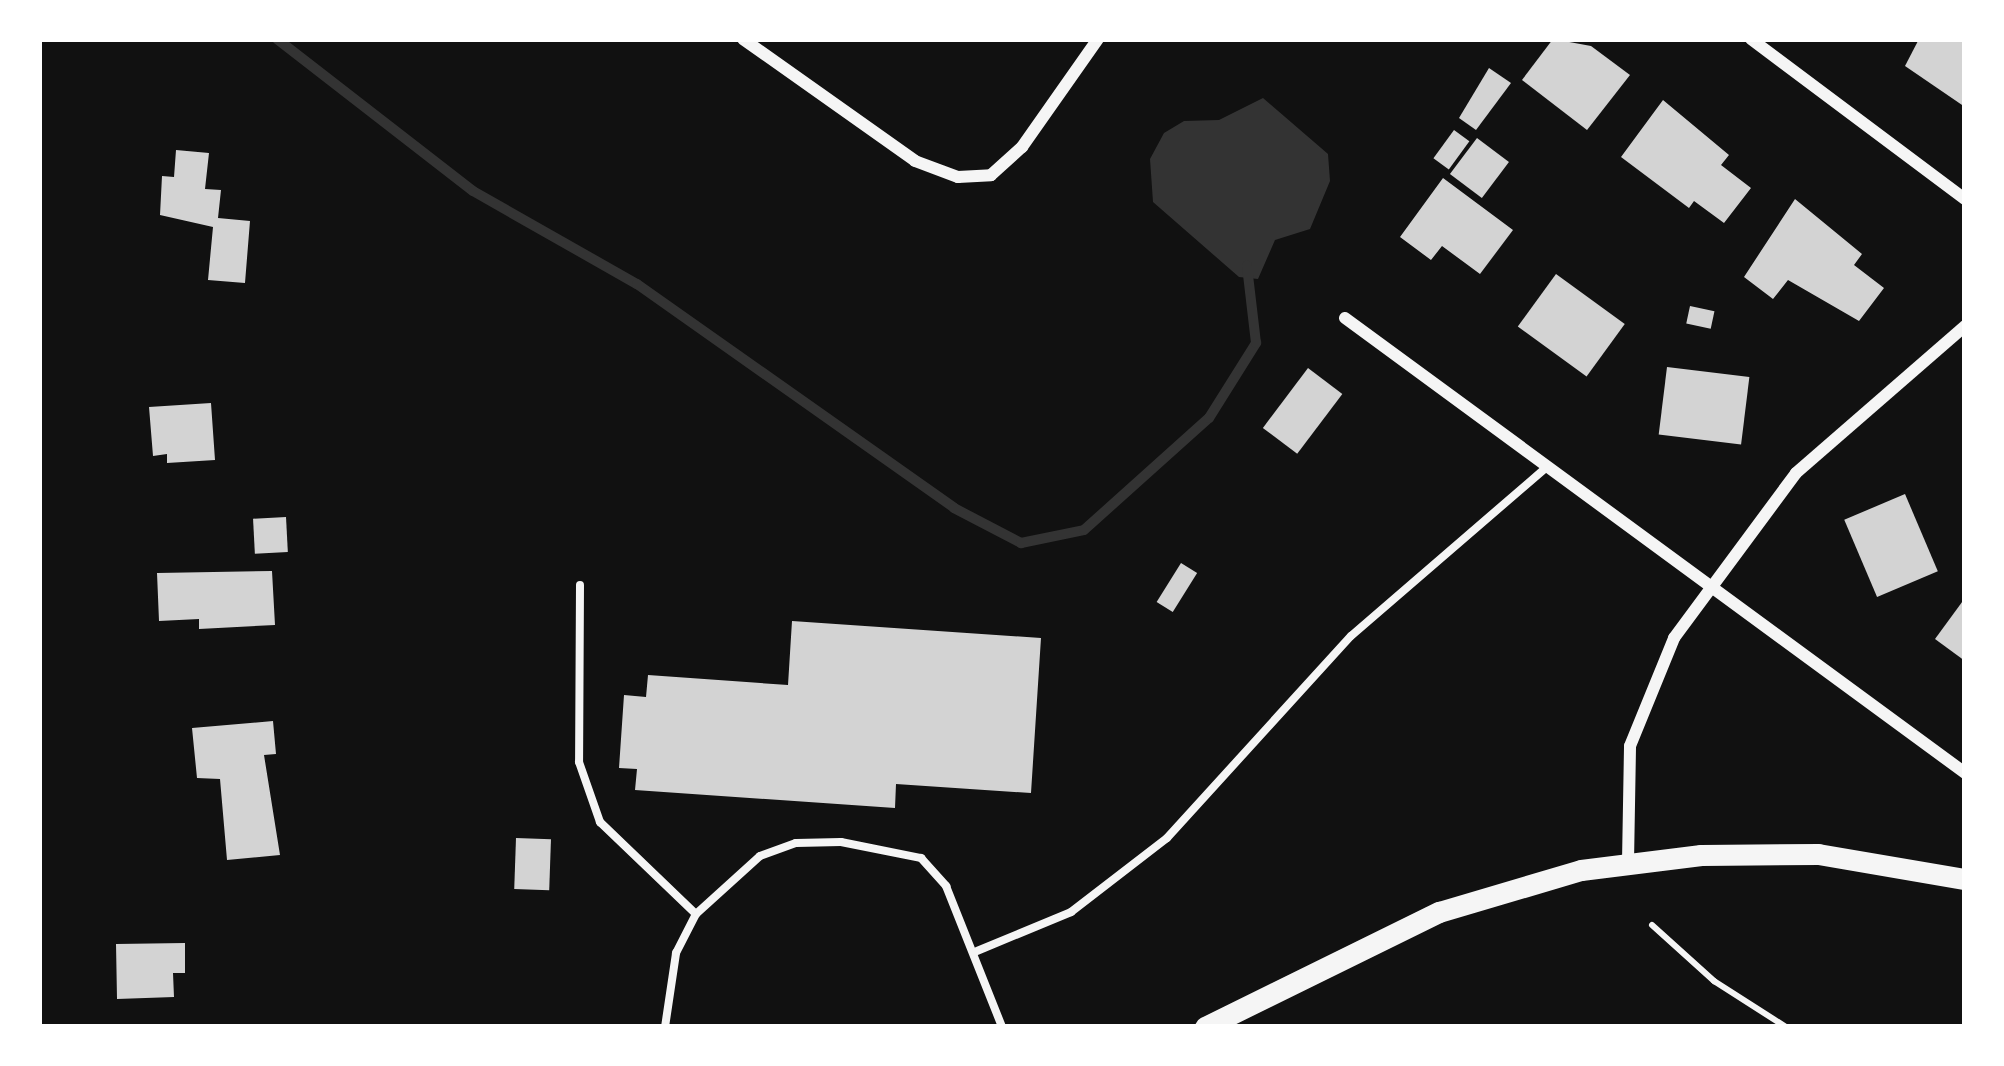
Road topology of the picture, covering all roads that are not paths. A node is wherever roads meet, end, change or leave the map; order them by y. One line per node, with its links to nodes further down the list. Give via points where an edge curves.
1 (743, 39): 2 (street, via 915,161 958,177 992,175 1022,147)
2 (1099, 39)
3 (1751, 39): 4 (street)
4 (1965, 199)
5 (1345, 318): 7 (street)
6 (1965, 326): 8 (street, via 1832,435)
7 (1548, 466): 8 (street); 14 (lane, via 1351,636 1167,838 1071,911)
8 (1710, 583): 10 (street); 11 (street, via 1639,708 1624,795)
9 (580, 585): 13 (lane, via 579,762 600,822)
10 (1965, 773)
11 (1628, 862): 12 (street, via 1818,854); 17 (street, via 1439,911)
12 (1965, 879)
13 (696, 914): 14 (lane, via 760,856 796,843 893,849 921,859 946,886); 15 (lane, via 676,953)
14 (977, 951): 16 (lane)
15 (665, 1027)
16 (1002, 1027)
17 (1205, 1027)

